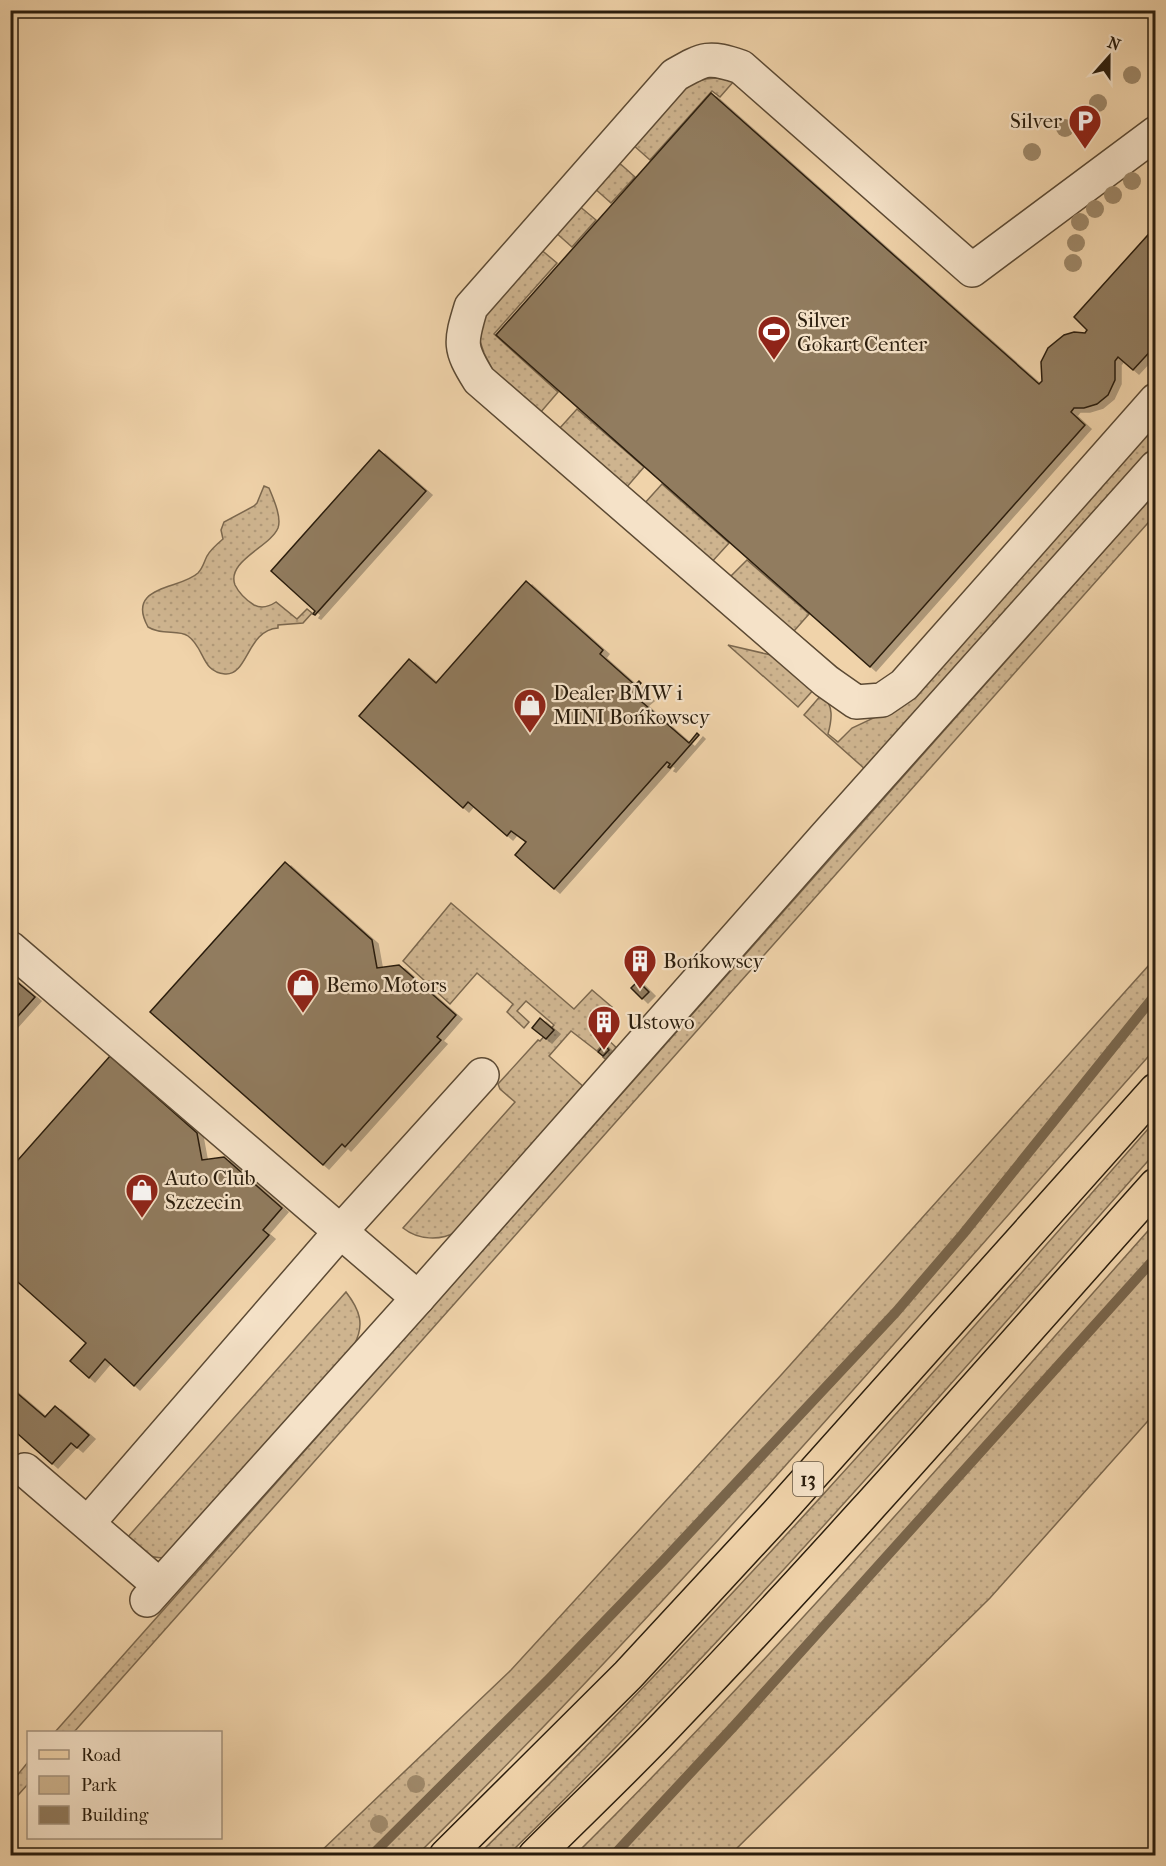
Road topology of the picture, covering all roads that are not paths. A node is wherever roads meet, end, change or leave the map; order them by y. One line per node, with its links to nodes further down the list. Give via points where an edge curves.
1 (1155, 133): 2 (lane, via 972,270 741,67 716,59 697,62 675,75 471,308 463,333 464,357 479,380 833,687 856,702 882,700 904,685)
2 (1155, 400)
3 (1155, 467): 9 (lane)
4 (10, 948): 8 (lane)
5 (482, 1075): 8 (lane)
6 (1155, 1090): 12 (main road, 13, via 628,1675)
7 (1155, 1185): 13 (main road, via 745,1642)
8 (340, 1232): 9 (lane); 11 (lane)
9 (418, 1298): 11 (lane, via 153,1593)
10 (26, 1470): 11 (lane)
11 (88, 1523)
12 (446, 1856)
13 (535, 1856)

